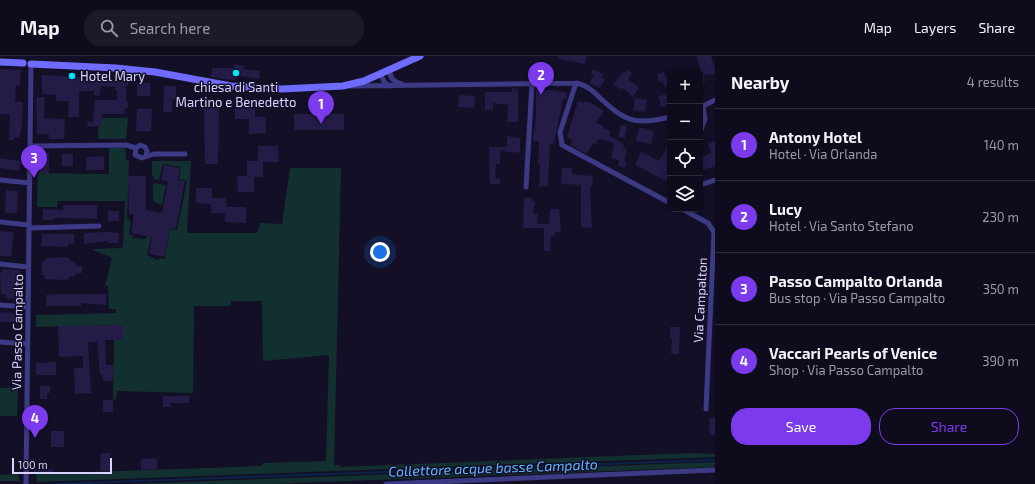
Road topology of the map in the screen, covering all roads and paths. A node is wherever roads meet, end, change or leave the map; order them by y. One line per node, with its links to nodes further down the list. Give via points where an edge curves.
1 (420, 56): 5 (main road)
2 (0, 62): 3 (main road)
3 (23, 63)
4 (31, 64): 10 (main road, via 155,72 242,87 282,89); 17 (street, Via Passo Campalto)
5 (390, 70): 6 (main road); 9 (street, via 394,81)
6 (380, 74): 10 (main road); 11 (street, via 385,83)
7 (532, 82): 8 (street); 9 (street); 25 (street)
8 (576, 83): 15 (street, via 587,86 625,118 644,121); 26 (street, via 560,132 562,145)
9 (411, 84): 11 (street)
10 (343, 86): 11 (street)
11 (392, 86)
12 (715, 100): 13 (street)
13 (703, 106)
14 (703, 113): 16 (street)
15 (667, 117)
16 (703, 125)
17 (30, 146): 18 (street, via 126,145); 23 (street, Via Passo Campalto)
18 (136, 148): 20 (street, via 137,157); 20 (street, via 140,145 145,147)
19 (185, 154): 20 (street)
20 (146, 156)
21 (0, 180): 23 (street)
22 (715, 180): 24 (street)
23 (30, 184): 30 (street, Via Passo Campalto)
24 (703, 184)
25 (526, 187)
26 (667, 201)
27 (688, 212): 37 (street, Via Campalton, via 708,223 714,232)
28 (0, 222): 30 (street)
29 (99, 226): 30 (street)
30 (29, 227): 32 (street, Via Passo Campalto)
31 (0, 264): 32 (street)
32 (28, 267): 34 (street, Via Passo Campalto)
33 (0, 305): 34 (street)
34 (28, 307): 36 (street, Via Passo Campalto)
35 (0, 342): 36 (street)
36 (28, 344): 39 (street, Via Passo Campalto)
37 (706, 409)
38 (715, 470): 40 (street)
39 (26, 484)
40 (386, 484)

